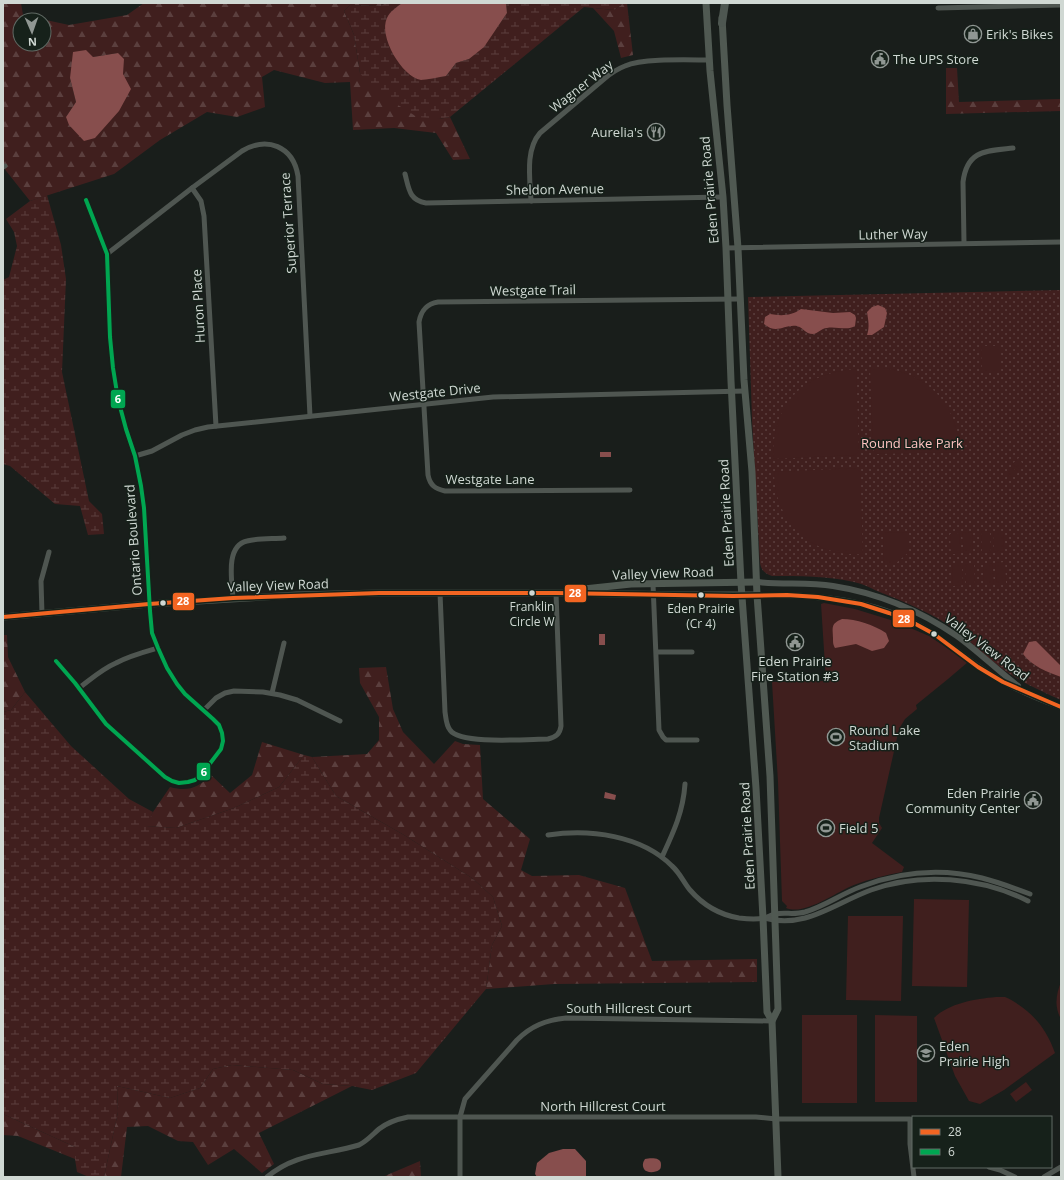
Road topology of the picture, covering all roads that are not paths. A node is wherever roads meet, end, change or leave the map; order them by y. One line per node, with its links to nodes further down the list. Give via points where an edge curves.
1 (706, 3): 7 (main road, Eden Prairie Road)
2 (721, 3): 6 (main road, Eden Prairie Road)
3 (725, 3): 6 (main road)
4 (1061, 5): 5 (street)
5 (938, 8)
6 (722, 23): 17 (main road, Eden Prairie Road)
7 (709, 60): 11 (main road, Eden Prairie Road); 13 (street, Wagner Way, via 642,62 626,65 604,79 534,140 530,155)
8 (1013, 148): 15 (street, via 987,151 979,154 967,165 962,182)
9 (405, 174): 13 (street, Sheldon Avenue, via 411,194 420,202)
10 (192, 188): 18 (street, Superior Terrace); 24 (street, Superior Terrace, via 250,146 278,146 292,158 296,167); 25 (street, Huron Place, via 201,201 204,216)
11 (723, 198): 13 (street, Sheldon Avenue); 16 (main road, Eden Prairie Road)
12 (86, 200): 18 (street, Ontario Boulevard)
13 (531, 201)
14 (1061, 242): 15 (street, Luther Way)
15 (964, 244): 17 (street, Luther Way)
16 (726, 248): 17 (street, Luther Way); 19 (main road, Eden Prairie Road)
17 (738, 248): 20 (main road, Eden Prairie Road)
18 (107, 254): 26 (street, Ontario Boulevard, via 113,368 120,406)
19 (727, 299): 20 (street, Westgate Trail); 21 (main road, Eden Prairie Road); 23 (street, Westgate Trail, via 432,303 423,311 419,322)
20 (740, 299): 22 (main road, Eden Prairie Road)
21 (731, 391): 22 (street, Westgate Drive); 23 (street, Westgate Drive, via 493,397); 31 (main road, Eden Prairie Road)
22 (744, 391): 30 (main road, Eden Prairie Road, via 752,472)
23 (424, 404): 24 (street, Westgate Drive); 27 (street, Westgate Lane, via 428,475 430,481 439,489)
24 (310, 416): 25 (street, Westgate Drive)
25 (216, 426): 26 (street, Westgate Drive, via 195,430 152,451)
26 (135, 456): 39 (street, Ontario Boulevard, via 144,508)
27 (630, 490)
28 (284, 538): 38 (street, via 246,541 234,551 231,570)
29 (49, 552): 40 (street, via 41,581)
30 (757, 582): 31 (main road, Valley View Road); 36 (main road, Eden Prairie Road); 49 (street, Valley View Road, via 833,586 899,603 957,636)
31 (741, 583): 32 (main road, Valley View Road); 37 (main road, Eden Prairie Road)
32 (653, 584): 34 (main road, Valley View Road); 35 (street)
33 (440, 593): 34 (main road, Valley View Road); 34 (street, via 447,723 456,736 477,740 548,739 560,731); 38 (main road, Valley View Road)
34 (556, 593): 35 (main road, Valley View Road)
35 (653, 594): 37 (main road, Valley View Road); 44 (street)
36 (757, 595): 37 (main road, Valley View Road); 49 (street, Valley View Road, via 833,598 889,613 923,628 1003,682); 60 (main road, Eden Prairie Road, via 770,776)
37 (742, 596): 59 (main road, Eden Prairie Road)
38 (233, 598): 39 (main road, Valley View Road)
39 (149, 604): 40 (main road, Valley View Road); 43 (street, Ontario Boulevard, via 152,632)
40 (42, 614): 41 (main road, Valley View Road)
41 (3, 617)
42 (284, 643): 48 (street)
43 (158, 648): 47 (street, via 115,663); 51 (street, Ontario Boulevard, via 177,684)
44 (657, 652): 45 (street); 53 (street, via 660,734 666,740)
45 (692, 652)
46 (56, 660): 47 (street, Ontario Boulevard)
47 (79, 688): 51 (street, Ontario Boulevard, via 115,733 165,777 180,783 195,780 221,749 222,733 216,722)
48 (272, 693): 51 (street, via 224,693); 52 (street, via 296,700)
49 (1027, 693): 50 (street, Valley View Road)
50 (1061, 707)
51 (204, 710)
52 (340, 721)
53 (697, 740)
54 (685, 784): 56 (street, via 681,812)
55 (548, 835): 56 (street, via 599,834 641,844)
56 (662, 857): 59 (street, via 673,867 690,891 713,909 740,918)
57 (1030, 894): 60 (street, via 980,877 958,873 922,873 898,876 859,887 809,911)
58 (1028, 901): 60 (street, via 984,885 950,880 919,880 870,890 805,919 797,921)
59 (764, 918): 60 (street); 61 (main road, Eden Prairie Road, via 767,1012)
60 (776, 918): 61 (main road, Eden Prairie Road, via 778,1009)
61 (772, 1021): 62 (street, South Hillcrest Court, via 566,1018 544,1022 529,1029 517,1040 465,1099); 63 (main road, Eden Prairie Road)
62 (460, 1117): 63 (street, North Hillcrest Court); 67 (street, North Hillcrest Court, via 398,1119 388,1123 359,1145 292,1161); 68 (street, South Hillcrest Court)
63 (776, 1119): 64 (street, North Hillcrest Court, via 910,1120); 69 (main road, Eden Prairie Road)
64 (912, 1164)
65 (1061, 1167): 71 (street)
66 (993, 1168): 70 (street)
67 (267, 1177)
68 (460, 1177)
69 (778, 1177)
70 (1015, 1177)
71 (1044, 1177)

